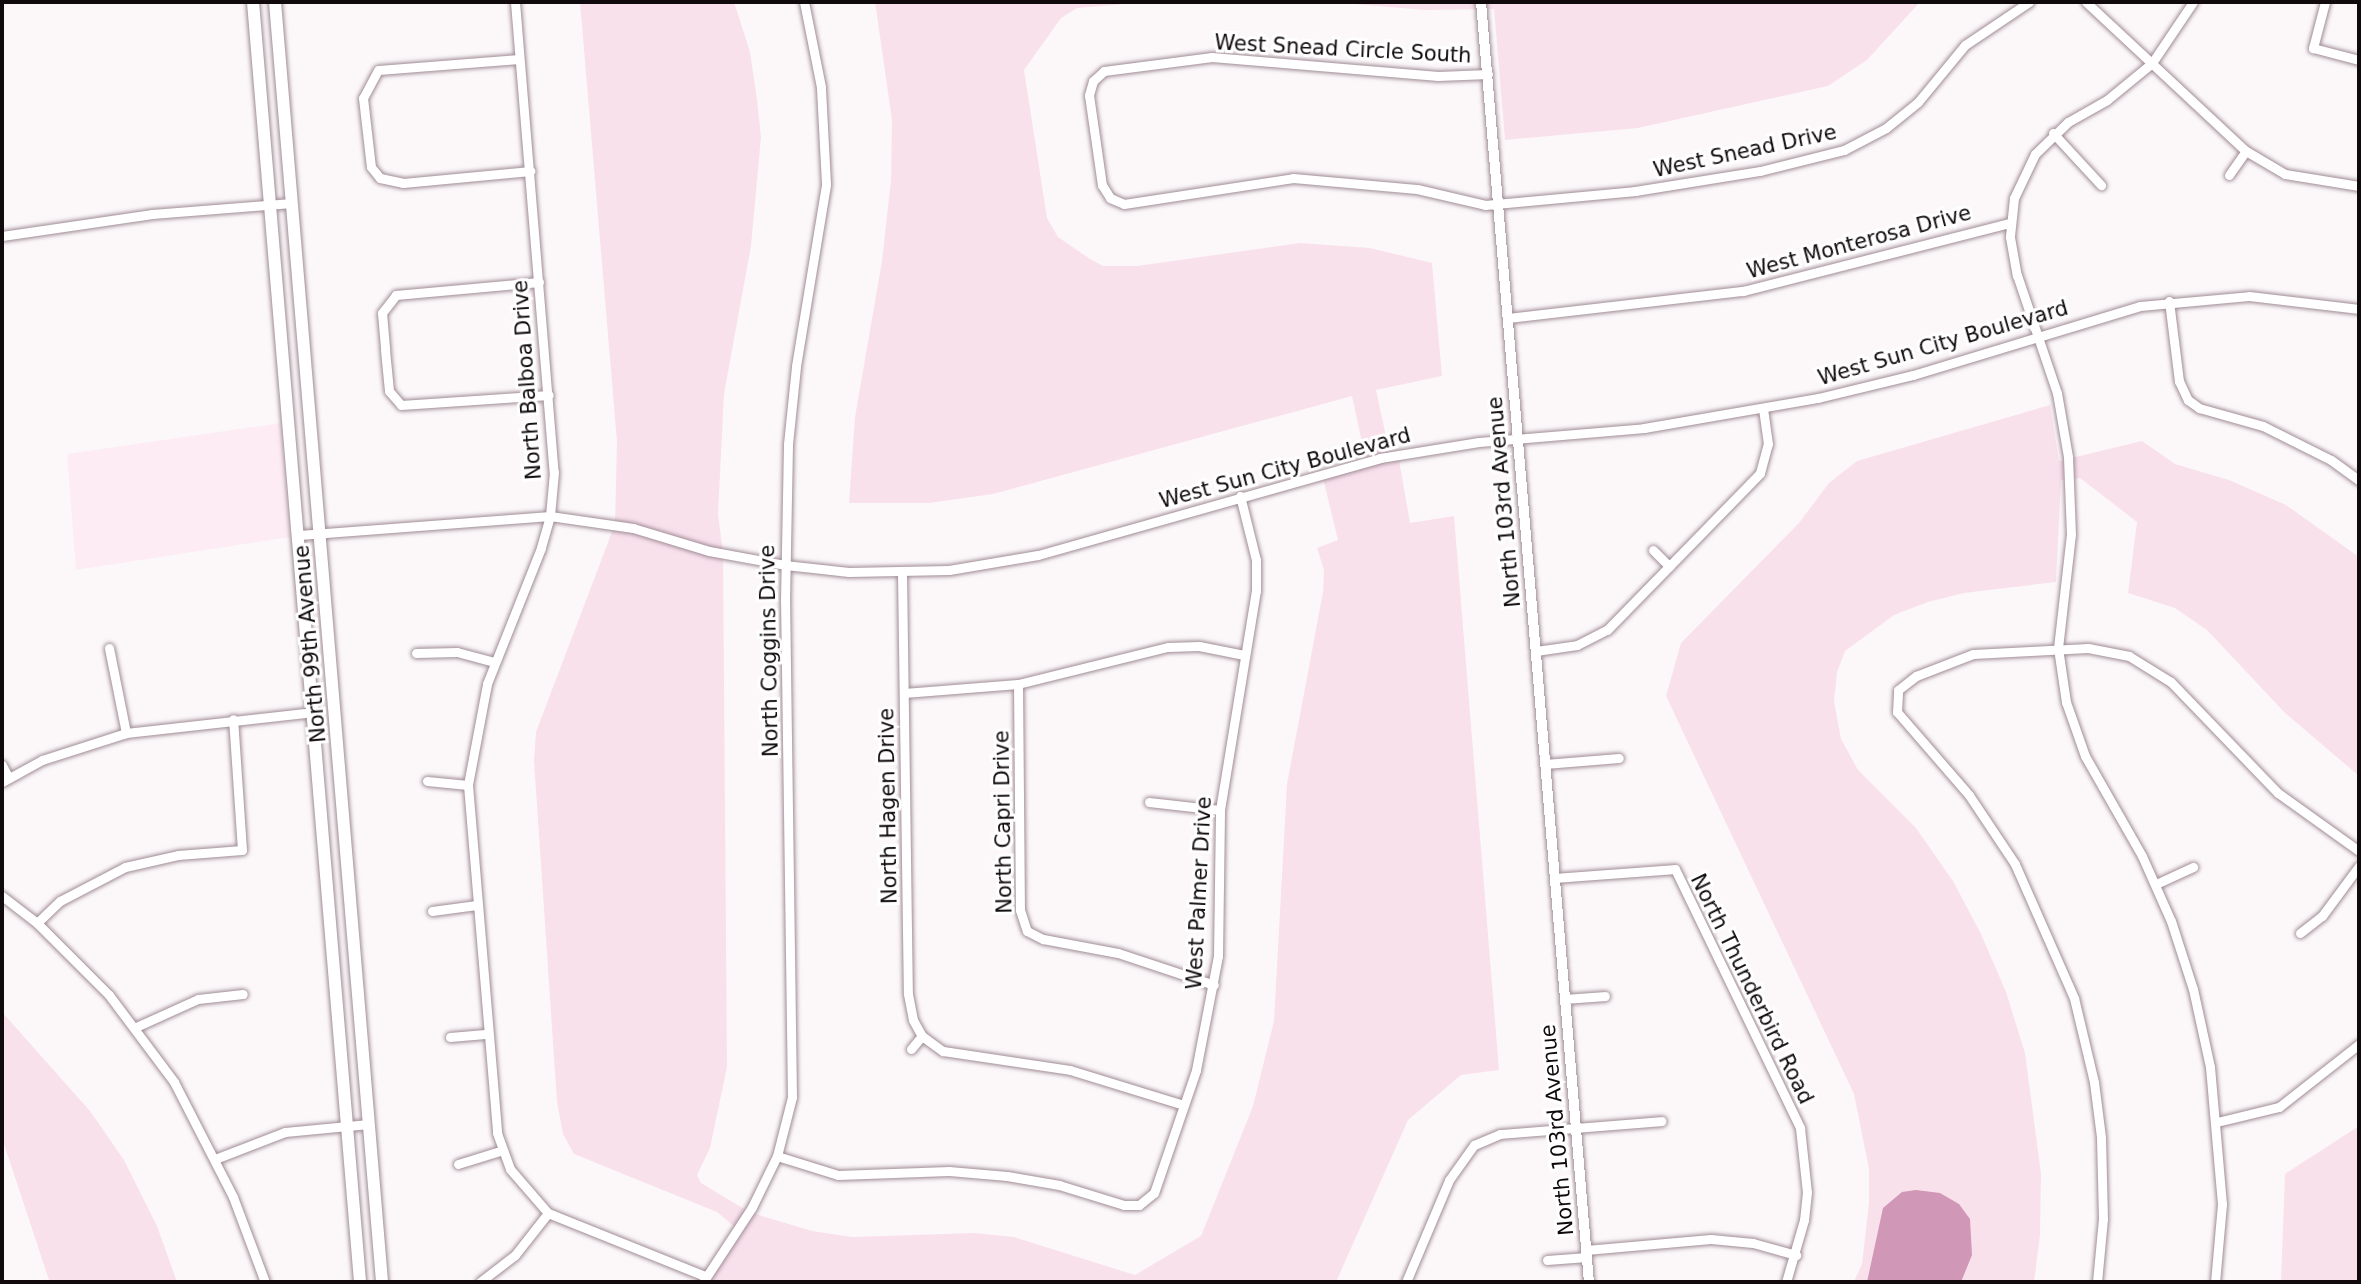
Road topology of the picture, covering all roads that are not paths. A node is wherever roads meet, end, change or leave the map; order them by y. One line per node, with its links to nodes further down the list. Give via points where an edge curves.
1 (253, 2): 23 (main road, North 99th Avenue)
2 (275, 2): 21 (main road, North 99th Avenue)
3 (515, 2): 10 (street, North Balboa Drive)
4 (804, 2): 42 (street, North Coggins Drive, via 821,87 826,184 790,412)
5 (1481, 2): 13 (street, North 103rd Avenue)
6 (2029, 2): 22 (street, West Snead Drive, via 1965,46 1904,116 1844,150 1687,184)
7 (2086, 2): 12 (street)
8 (2193, 2): 12 (street, via 2187,18)
9 (2325, 2): 11 (street, via 2313,48)
10 (519, 59): 17 (street, North Balboa Drive); 17 (street, via 378,70 363,99 366,133 374,174 391,182)
11 (2359, 61)
12 (2152, 63): 14 (street, via 2107,100); 16 (street)
13 (1488, 74): 15 (street, West Snead Circle South, via 1438,76 1237,57 1120,67 1097,75 1090,88); 22 (street, North 103rd Avenue)
14 (2053, 133): 19 (street); 24 (street, via 2027,166)
15 (1096, 140): 22 (street, West Snead Drive, via 1105,191 1124,204 1293,178 1417,189 1467,203)
16 (2246, 151): 18 (street); 20 (street, via 2285,174)
17 (530, 171): 26 (street, North Balboa Drive)
18 (2229, 174)
19 (2101, 185)
20 (2359, 186)
21 (292, 203): 23 (street); 30 (main road, North 99th Avenue)
22 (1498, 204): 29 (street, North 103rd Avenue)
23 (271, 205): 25 (street, via 152,214); 32 (main road, North 99th Avenue)
24 (2010, 223): 29 (street, West Monterosa Drive, via 1743,291); 31 (street, via 2012,260)
25 (2, 236)
26 (539, 282): 33 (street, North Balboa Drive); 33 (street, via 396,295 382,313 389,391 401,405)
27 (2169, 301): 28 (street, West Sun City Boulevard, via 2272,296); 31 (street, West Sun City Boulevard); 36 (street, via 2179,381 2188,400 2199,408 2263,426 2331,460)
28 (2359, 309)
29 (1508, 318): 35 (street, North 103rd Avenue)
30 (304, 334): 32 (main road); 39 (main road, North 99th Avenue)
31 (2038, 334): 34 (street, West Sun City Boulevard, via 1913,375); 48 (street, via 2061,411 2072,497)
32 (282, 336): 40 (main road, North 99th Avenue)
33 (548, 395): 38 (street, North Balboa Drive, via 554,472)
34 (1763, 410): 35 (street, West Sun City Boulevard, via 1644,428); 43 (street, via 1768,444 1760,473)
35 (1518, 439): 37 (street, West Sun City Boulevard, via 1380,458); 49 (street, North 103rd Avenue)
36 (2359, 480)
37 (1240, 496): 44 (street, West Sun City Boulevard, via 1038,555 949,570); 51 (street, West Palmer Drive, via 1256,560 1256,591)
38 (550, 516): 39 (street, West Sun City Boulevard); 42 (street, West Sun City Boulevard, via 633,528 709,551); 52 (street, North Balboa Drive)
39 (320, 533): 40 (street, West Sun City Boulevard); 45 (main road, North 99th Avenue)
40 (299, 535): 46 (main road, North 99th Avenue)
41 (1653, 550): 43 (street)
42 (785, 565): 44 (street, West Sun City Boulevard); 93 (street, North Coggins Drive, via 793,1059 792,1097)
43 (1669, 566): 49 (street, via 1607,630 1577,645)
44 (902, 572): 54 (street, North Hagen Drive)
45 (327, 622): 46 (main road); 89 (main road, North 99th Avenue)
46 (306, 624): 55 (main road, North 99th Avenue)
47 (109, 648): 57 (street)
48 (2058, 648): 66 (street, via 2110,651 2159,671 2278,793); 70 (street, via 2062,687 2076,734); 108 (street, via 2002,650 1956,659 1902,685 1894,704 2001,839 2066,973 2088,1054 2101,1137 2103,1219)
49 (1536, 651): 59 (street, North 103rd Avenue)
50 (416, 653): 52 (street, via 457,652)
51 (1244, 654): 53 (street, via 1199,646 1168,647); 65 (street, West Palmer Drive)
52 (495, 662): 63 (street, North Balboa Drive, via 481,705)
53 (1018, 684): 54 (street); 76 (street, North Capri Drive, via 1020,910 1027,931 1043,939 1118,953)
54 (904, 693): 82 (street, North Hagen Drive, via 908,1006)
55 (312, 712): 56 (street); 90 (main road, North 99th Avenue)
56 (233, 719): 57 (street); 74 (street, via 242,850 178,855 125,867 60,901)
57 (126, 733): 61 (street, via 77,747)
58 (1619, 758): 59 (street)
59 (1545, 764): 69 (street, North 103rd Avenue)
60 (2, 765): 61 (street)
61 (5, 779)
62 (427, 781): 63 (street)
63 (468, 785): 72 (street, North Balboa Drive)
64 (1149, 802): 65 (street)
65 (1220, 810): 76 (street, West Palmer Drive)
66 (2359, 851)
67 (2359, 866): 75 (street, via 2322,916)
68 (2193, 867): 70 (street)
69 (1555, 878): 79 (street, North 103rd Avenue); 98 (street, North Thunderbird Road, via 1675,869 1800,1128 1807,1192)
70 (2156, 884): 88 (street, via 2193,989)
71 (2, 896): 74 (street)
72 (477, 905): 73 (street); 81 (street, North Balboa Drive)
73 (432, 911)
74 (37, 923): 80 (street)
75 (2300, 933)
76 (1214, 985): 86 (street, West Palmer Drive)
77 (243, 994): 80 (street, via 198,999)
78 (1605, 996): 79 (street, North 103rd Avenue)
79 (1565, 999): 91 (street, North 103rd Avenue)
80 (136, 1027): 94 (street, via 174,1082)
81 (488, 1034): 83 (street); 92 (street, North Balboa Drive)
82 (922, 1036): 85 (street); 86 (street, via 943,1051 1070,1070)
83 (450, 1037)
84 (2359, 1044): 88 (street, via 2279,1107 2253,1117)
85 (911, 1049)
86 (1184, 1105): 93 (street, West Palmer Drive, via 1154,1193 1139,1205 1007,1176 949,1171 838,1175)
87 (1661, 1121): 91 (street)
88 (2217, 1122): 109 (street, via 2222,1204)
89 (369, 1124): 90 (street); 103 (main road, North 99th Avenue)
90 (347, 1125): 94 (street, via 285,1132); 102 (main road, North 99th Avenue)
91 (1576, 1128): 97 (street, North 103rd Avenue); 105 (street, via 1500,1134 1474,1145 1449,1180)
92 (500, 1151): 95 (street); 96 (street, North Balboa Drive, via 522,1186)
93 (777, 1156): 100 (street, North Coggins Drive, via 752,1207)
94 (215, 1159): 101 (street)
95 (458, 1164)
96 (548, 1213): 100 (street, North Balboa Drive); 104 (street, via 515,1255)
97 (1587, 1253): 98 (street, via 1711,1239 1753,1243); 99 (street, North 103rd Avenue); 106 (street, North 103rd Avenue)
98 (1796, 1255): 107 (street, North Thunderbird Road)
99 (1547, 1260)
100 (704, 1279)
101 (265, 1282)
102 (360, 1282)
103 (382, 1282)
104 (480, 1282)
105 (1406, 1282)
106 (1589, 1282)
107 (1786, 1282)
108 (2097, 1282)
109 (2215, 1282)

